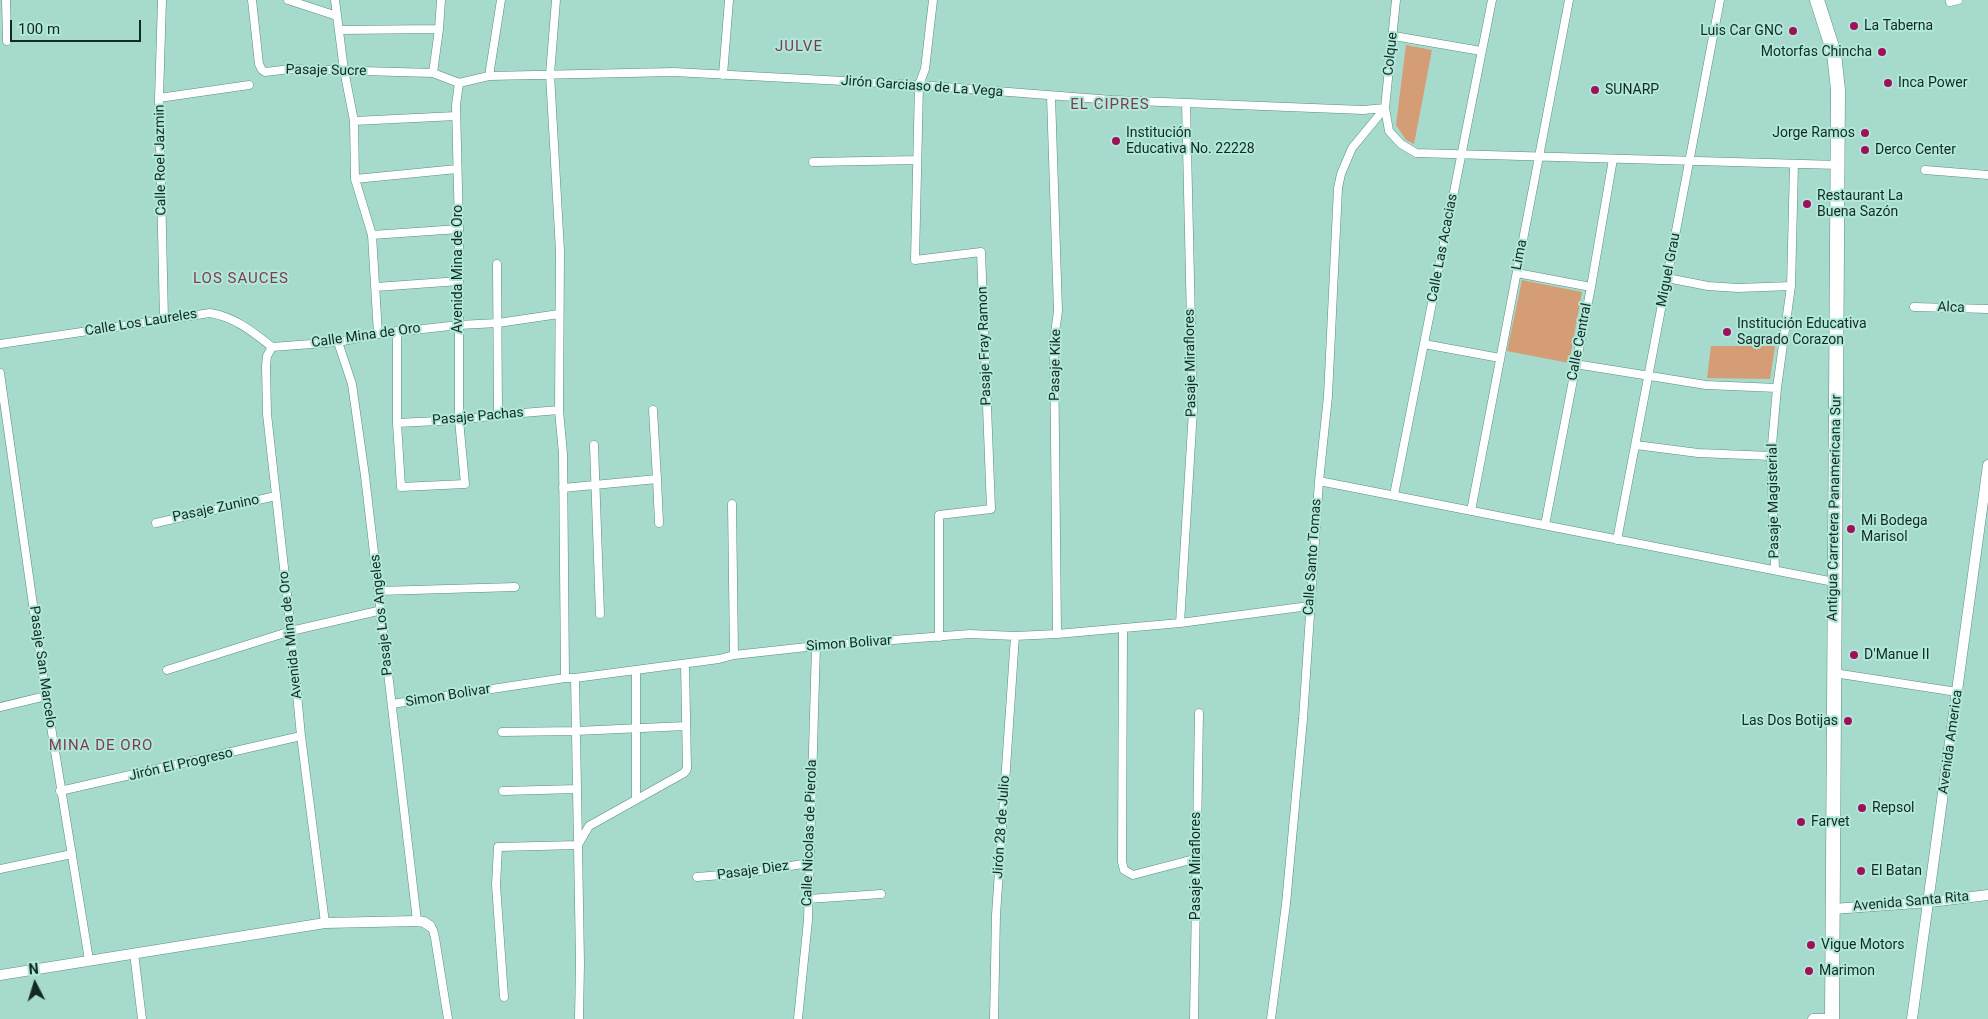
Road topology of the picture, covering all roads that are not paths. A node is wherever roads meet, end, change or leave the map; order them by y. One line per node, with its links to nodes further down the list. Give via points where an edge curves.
1 (6, 0): 20 (street)
2 (162, 0): 31 (street, Calle Roel Jazmin)
3 (252, 0): 22 (street, Pasaje Sucre, via 262,70)
4 (288, 0): 16 (street)
5 (335, 0): 16 (street)
6 (441, 0): 18 (street)
7 (501, 0): 26 (street)
8 (556, 0): 24 (street)
9 (729, 0): 25 (street)
10 (933, 0): 29 (street, Pasaje Fray Ramon, via 925,69)
11 (1396, 0): 19 (street, Colque)
12 (1492, 0): 21 (street, Calle Las Acacias)
13 (1569, 0): 37 (street, Lima)
14 (1720, 0): 41 (street, Miguel Grau)
15 (1817, 0): 43 (highway, Antigua Carretera Panamericana Sur, via 1834,53 1838,90)
16 (337, 16): 17 (street)
17 (339, 30): 18 (street); 22 (street)
18 (439, 30): 23 (street)
19 (1394, 36): 21 (street); 33 (street, Colque)
20 (7, 41)
21 (1481, 51): 36 (street, Calle Las Acacias)
22 (344, 70): 23 (street, Pasaje Sucre); 35 (street)
23 (433, 73): 27 (street, Pasaje Sucre)
24 (550, 74): 25 (street, Jirón Garciaso de La Vega, via 674,72); 26 (street, Jirón Garciaso de La Vega); 59 (street, via 560,251)
25 (723, 75): 29 (street, Jirón Garciaso de La Vega)
26 (489, 76): 27 (street, Jirón Garciaso de La Vega)
27 (459, 83): 34 (street, Avenida Mina de Oro)
28 (249, 85): 31 (street)
29 (919, 85): 30 (street, Jirón Garciaso de La Vega); 39 (street, Pasaje Fray Ramon)
30 (1051, 96): 32 (street, Jirón Garciaso de La Vega); 106 (street, Pasaje Kike, via 1058,311 1054,340)
31 (159, 98): 60 (street, Calle Roel Jazmin)
32 (1186, 103): 33 (street, Jirón Garciaso de La Vega, via 1363,110); 103 (street, Pasaje Miraflores, via 1193,410)
33 (1385, 108): 36 (street, via 1389,131 1401,144 1416,153); 84 (street, Calle Santo Tomas, via 1352,148 1338,188 1328,396)
34 (456, 116): 35 (street); 44 (street, Avenida Mina de Oro)
35 (354, 121): 47 (street)
36 (1461, 155): 37 (street); 67 (street, Calle Las Acacias)
37 (1539, 157): 38 (street); 51 (street, Lima)
38 (1613, 159): 41 (street); 56 (street, Calle Central)
39 (917, 160): 40 (street); 108 (street, Pasaje Fray Ramon, via 915,260 981,252 991,508 938,515)
40 (813, 162)
41 (1690, 162): 42 (street); 52 (street, Miguel Grau)
42 (1794, 164): 43 (street); 54 (street, Pasaje Magisterial)
43 (1838, 165): 97 (highway, Antigua Carretera Panamericana Sur)
44 (457, 169): 47 (street); 48 (street, Avenida Mina de Oro)
45 (1925, 170): 46 (street)
46 (1988, 176)
47 (355, 179): 49 (street)
48 (459, 230): 49 (street); 53 (street, Avenida Mina de Oro)
49 (372, 235): 55 (street)
50 (497, 264): 61 (street)
51 (1517, 273): 56 (street); 69 (street, Lima)
52 (1667, 278): 54 (street, via 1738,288); 72 (street, Miguel Grau)
53 (459, 281): 55 (street); 62 (street, Avenida Mina de Oro)
54 (1791, 286): 73 (street, Pasaje Magisterial)
55 (376, 287): 64 (street)
56 (1590, 287): 70 (street, Calle Central)
57 (1914, 307): 58 (street, Alca)
58 (1988, 309)
59 (559, 314): 61 (street, Calle Mina de Oro); 74 (street)
60 (164, 319): 66 (street, Calle Los Laureles); 68 (street, Calle Los Laureles, via 219,314 243,324)
61 (498, 323): 62 (street, Calle Mina de Oro); 76 (street)
62 (459, 325): 63 (street, Calle Mina de Oro); 77 (street, Avenida Mina de Oro)
63 (397, 332): 64 (street, Calle Mina de Oro); 78 (street)
64 (378, 334): 65 (street, Calle Mina de Oro)
65 (338, 342): 68 (street, Calle Mina de Oro); 99 (street, Pasaje Los Angeles, via 352,384)
66 (0, 344)
67 (1424, 344): 69 (street); 88 (street, Calle Las Acacias)
68 (272, 347): 87 (street, Avenida Mina de Oro, via 266,366 267,414)
69 (1500, 358): 91 (street, Lima)
70 (1575, 364): 72 (street); 94 (street, Calle Central)
71 (0, 373): 118 (street, Pasaje San Marcelo)
72 (1649, 377): 73 (street, via 1706,385); 79 (street, Miguel Grau)
73 (1777, 388): 81 (street, Pasaje Magisterial)
74 (559, 410): 76 (street, Pasaje Pachas); 86 (street)
75 (653, 410): 83 (street)
76 (498, 415): 77 (street, Pasaje Pachas)
77 (459, 420): 78 (street, Pasaje Pachas); 78 (street, Avenida Mina de Oro, via 465,484 401,487)
78 (397, 422)
79 (1636, 444): 81 (street, via 1698,453); 95 (street, Miguel Grau)
80 (594, 445): 85 (street)
81 (1770, 456): 96 (street, Pasaje Magisterial)
82 (1988, 465): 89 (street, Avenida America)
83 (657, 479): 85 (street); 93 (street)
84 (1319, 481): 88 (street); 100 (street, Calle Santo Tomas)
85 (596, 485): 86 (street); 102 (street)
86 (563, 488): 115 (street)
87 (276, 496): 92 (street, Pasaje Zunino); 105 (street, Avenida Mina de Oro)
88 (1394, 496): 91 (street)
89 (1986, 503): 117 (street, Avenida America)
90 (732, 504): 110 (street)
91 (1471, 511): 94 (street)
92 (156, 523)
93 (659, 523)
94 (1545, 525): 95 (street)
95 (1617, 540): 96 (street)
96 (1775, 570): 97 (street)
97 (1834, 582): 114 (highway, Antigua Carretera Panamericana Sur)
98 (515, 587): 99 (street)
99 (379, 591): 101 (street, Pasaje Los Angeles)
100 (1310, 606): 103 (street, Simon Bolivar); 155 (street, Calle Santo Tomas, via 1288,885)
101 (382, 610): 105 (street); 119 (street, Pasaje Los Angeles)
102 (600, 614)
103 (1180, 623): 104 (street, Simon Bolivar)
104 (1124, 628): 106 (street, Simon Bolivar); 133 (street, via 1124,870 1133,875)
105 (291, 631): 112 (street); 126 (street, Avenida Mina de Oro)
106 (1056, 634): 107 (street, Simon Bolivar)
107 (1015, 636): 108 (street, Simon Bolivar, via 970,634); 153 (street, Jirón 28 de Julio, via 996,915)
108 (940, 637): 109 (street, Simon Bolivar)
109 (816, 646): 110 (street, Simon Bolivar); 134 (street, Calle Nicolas de Pierola)
110 (734, 654): 111 (street, Simon Bolivar)
111 (685, 664): 113 (street, Simon Bolivar); 122 (street)
112 (167, 670)
113 (636, 670): 116 (street, Simon Bolivar); 123 (street)
114 (1834, 673): 117 (street); 141 (highway, Antigua Carretera Panamericana Sur)
115 (565, 678): 116 (street, Simon Bolivar); 119 (street, Simon Bolivar)
116 (575, 678): 124 (street)
117 (1958, 692): 140 (street, Avenida America)
118 (46, 696): 120 (street); 128 (street, Pasaje San Marcelo)
119 (392, 704): 142 (street, Pasaje Los Angeles)
120 (0, 707)
121 (1199, 713): 133 (street, Pasaje Miraflores, via 1196,772)
122 (686, 726): 123 (street); 130 (street, via 687,769 684,774)
123 (637, 728): 124 (street); 130 (street)
124 (576, 731): 125 (street); 127 (street)
125 (502, 732)
126 (301, 736): 128 (street, Jirón El Progreso); 143 (street, Avenida Mina de Oro)
127 (577, 789): 129 (street); 131 (street)
128 (60, 791): 132 (street, Pasaje San Marcelo)
129 (503, 791)
130 (636, 799): 131 (street, via 589,826)
131 (578, 845): 148 (street, via 498,847 496,885); 151 (street)
132 (72, 854): 135 (street); 146 (street, Pasaje San Marcelo)
133 (1198, 858): 154 (street, Pasaje Miraflores)
134 (809, 863): 136 (street, Pasaje Diez); 139 (street, Calle Nicolas de Pierola)
135 (0, 869)
136 (697, 877)
137 (880, 894): 139 (street)
138 (1988, 895): 140 (street, Avenida Santa Rita)
139 (808, 899): 152 (street, Calle Nicolas de Pierola)
140 (1930, 902): 141 (street, Avenida Santa Rita); 158 (street, Avenida America)
141 (1833, 909): 157 (highway, Antigua Carretera Panamericana Sur)
142 (417, 921): 143 (street); 144 (street)
143 (325, 923): 145 (street)
144 (430, 926): 150 (street, via 435,938)
145 (134, 953): 146 (street); 149 (street)
146 (90, 960): 147 (street)
147 (0, 974)
148 (504, 997)
149 (142, 1019)
150 (448, 1019)
151 (579, 1019)
152 (798, 1019)
153 (994, 1019)
154 (1194, 1019)
155 (1271, 1019)
156 (1813, 1019): 157 (street)
157 (1832, 1019)
158 (1912, 1019)

